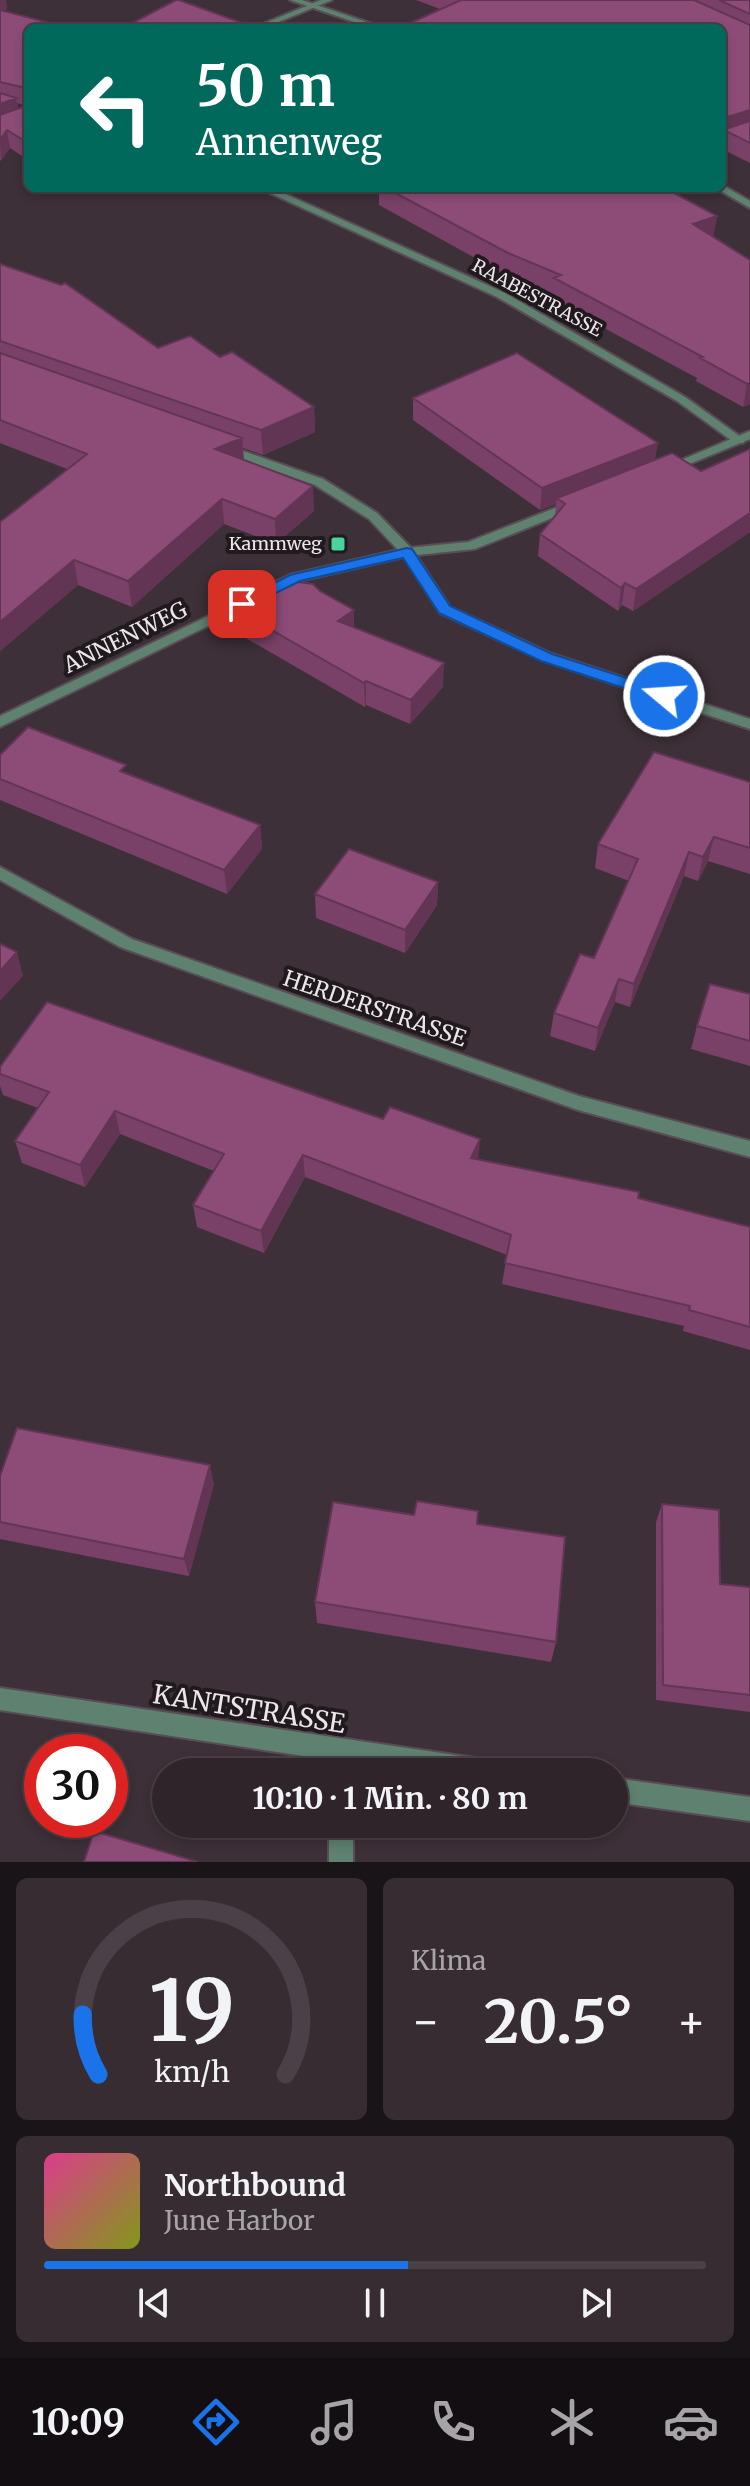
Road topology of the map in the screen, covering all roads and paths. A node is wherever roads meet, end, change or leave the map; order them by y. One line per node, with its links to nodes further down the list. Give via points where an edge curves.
1 (294, 0): 3 (street)
2 (328, 0): 3 (street)
3 (315, 5): 4 (street); 5 (street)
4 (267, 24)
5 (369, 24)
6 (726, 190): 8 (street)
7 (273, 192): 9 (street, RAABESTRASSE, via 501,295)
8 (750, 205)
9 (744, 438): 11 (street)
10 (208, 443): 13 (street, via 319,482 373,516)
11 (654, 474)
12 (583, 502): 13 (street, ANNENWEG, via 470,546)
13 (407, 552): 14 (street, ANNENWEG, via 295,578); 15 (street, via 445,610 547,657)
14 (0, 722)
15 (750, 724)
16 (0, 873): 17 (street, HERDERSTRASSE, via 126,943 578,1103)
17 (750, 1149)
18 (0, 1699): 19 (street, KANTSTRASSE)
19 (320, 1758)
20 (628, 1792): 21 (street)
21 (750, 1809)
22 (341, 1838): 23 (street)
23 (341, 1862)

